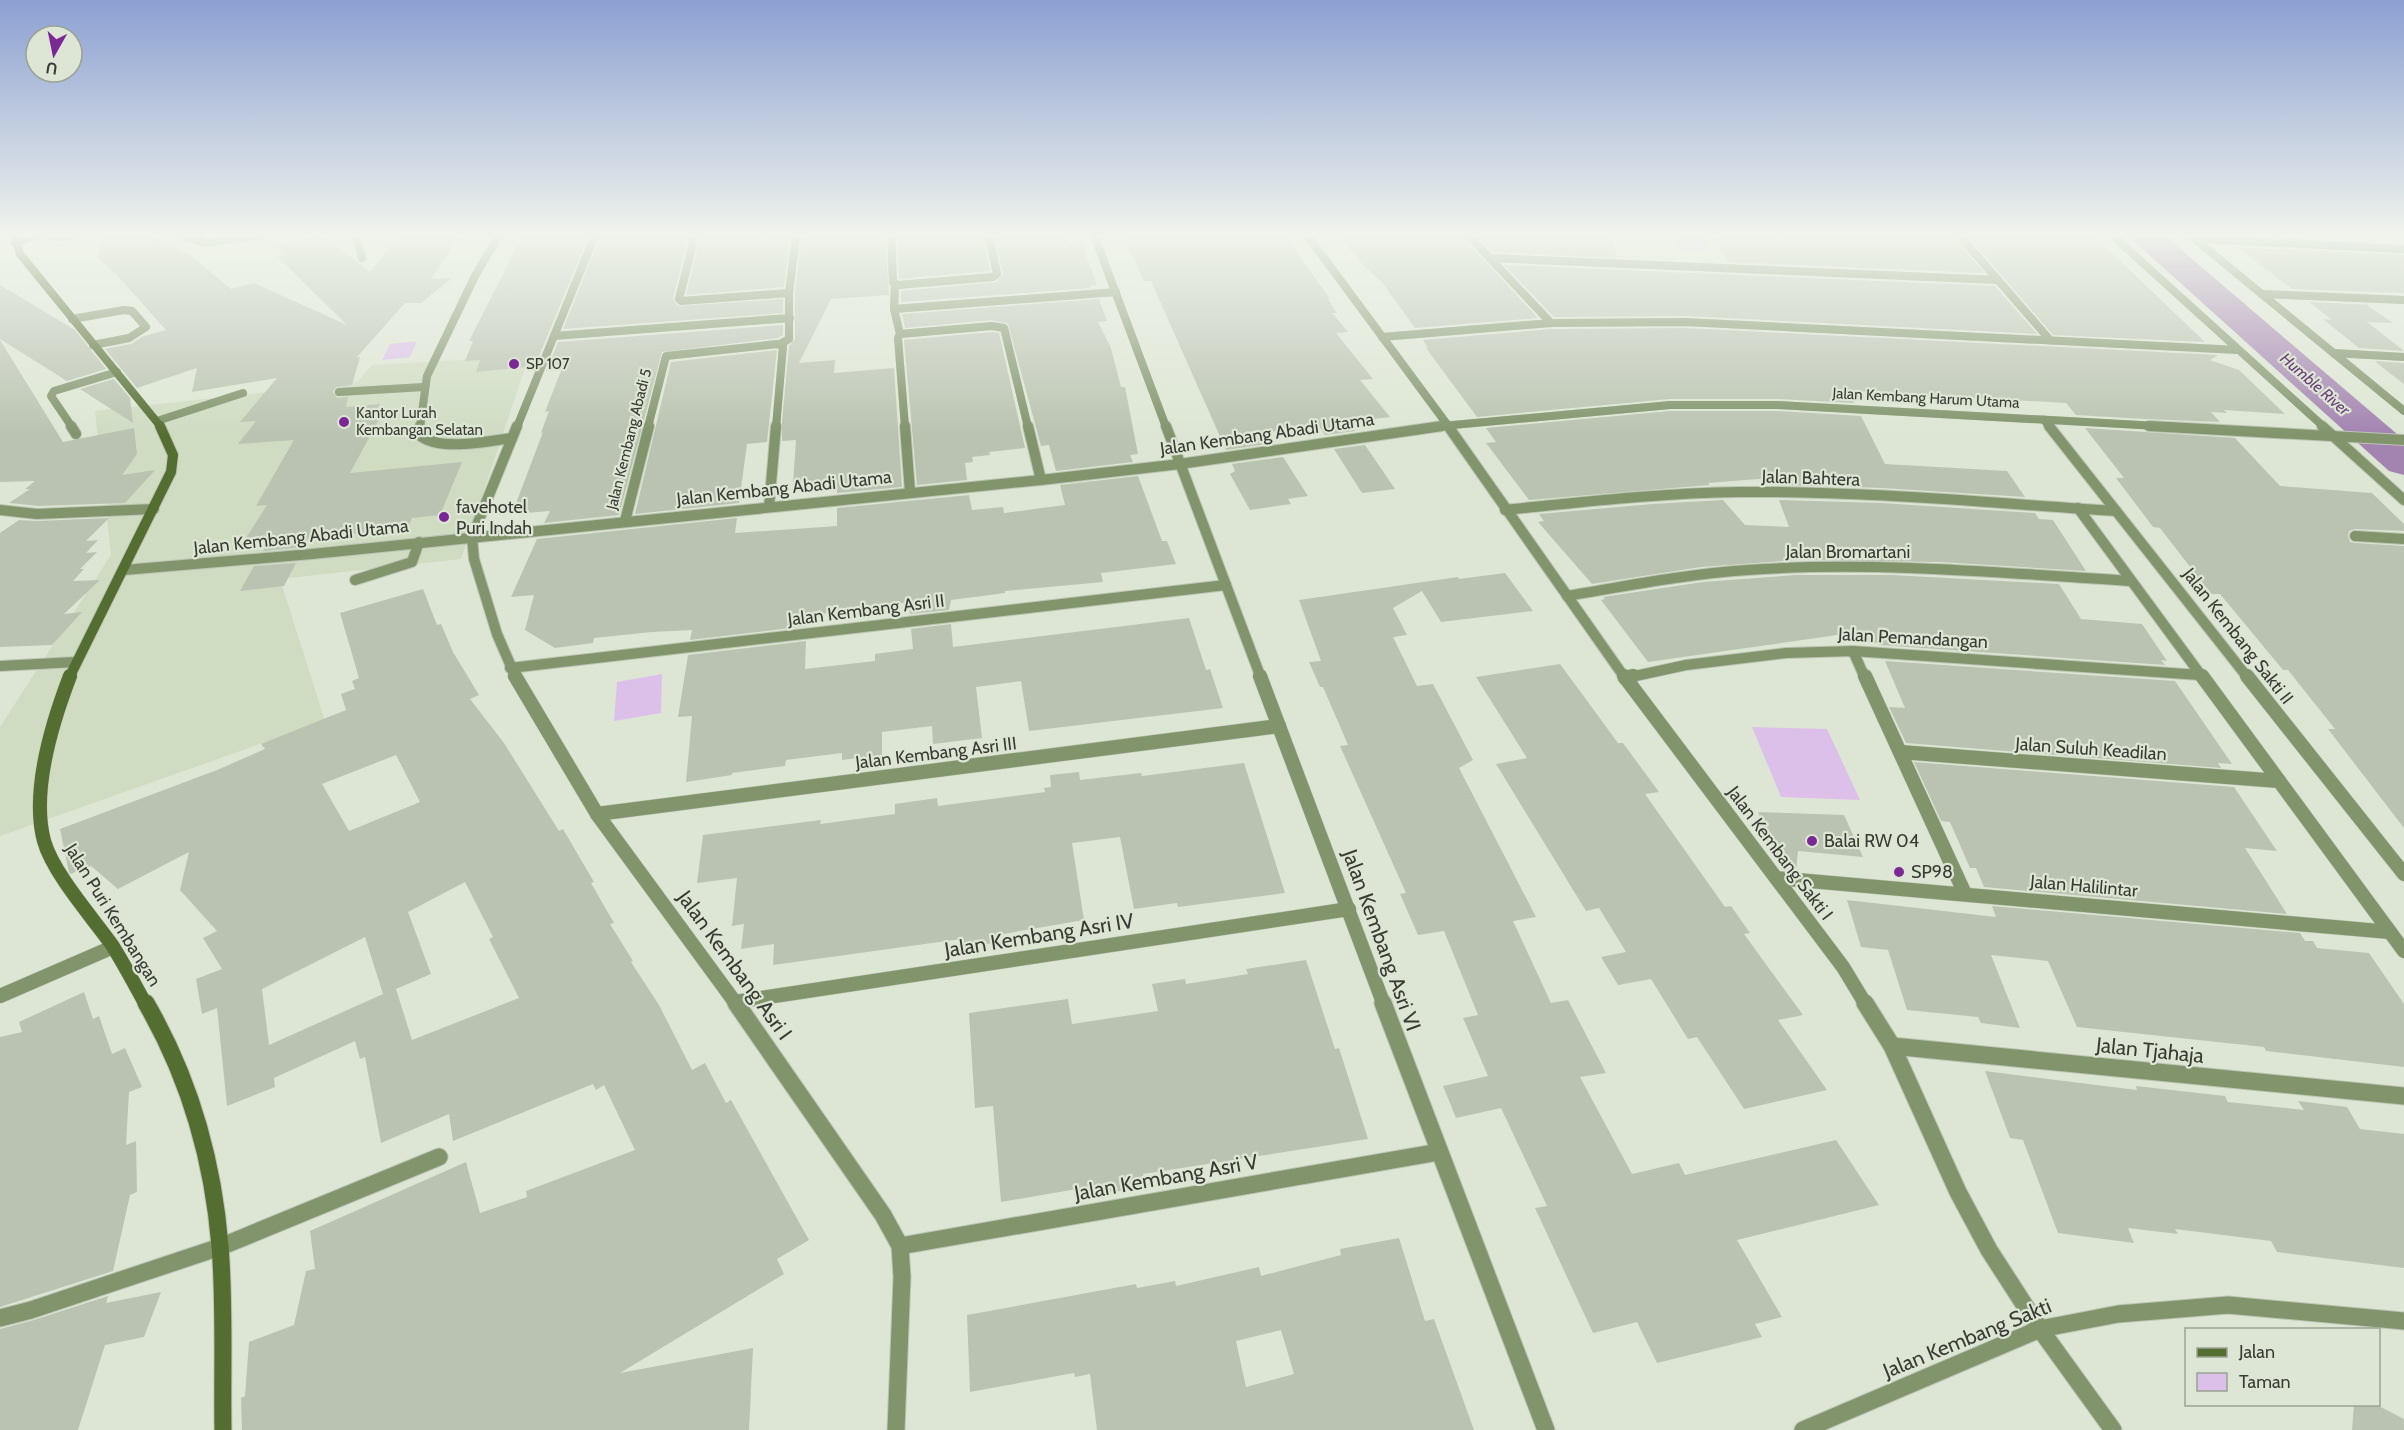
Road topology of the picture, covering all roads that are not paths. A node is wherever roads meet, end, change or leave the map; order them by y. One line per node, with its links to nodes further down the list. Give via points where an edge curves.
1 (58, 302): 15 (main road, Jalan Puri Kembangan)
2 (463, 302): 27 (street)
3 (568, 302): 18 (street)
4 (789, 302): 14 (street)
5 (894, 302): 13 (street)
6 (989, 302): 13 (street)
7 (1120, 302): 38 (street, Jalan Kembang Asri VI)
8 (1356, 302): 19 (street, Jalan Kembang Sakti I)
9 (1531, 302): 16 (street)
10 (2017, 302): 20 (street)
11 (2186, 302): 23 (street)
12 (2271, 302): 24 (street)
13 (894, 309): 17 (street)
14 (790, 318): 18 (street); 21 (street, via 789,339)
15 (72, 319): 22 (main road, Jalan Puri Kembangan); 22 (street, via 124,310 132,311 146,327 144,331)
16 (1551, 323): 19 (street); 20 (street, via 1727,324)
17 (900, 334): 39 (street, via 1004,328); 40 (street)
18 (554, 336): 36 (street)
19 (1382, 337): 33 (street, Jalan Kembang Sakti I)
20 (2050, 339): 23 (street)
21 (780, 344): 42 (street, via 783,346); 48 (street, Jalan Kembang Abadi 5, via 666,356)
22 (93, 345): 26 (main road, Jalan Puri Kembangan)
23 (2238, 350): 35 (street)
24 (2334, 353): 25 (street); 30 (street)
25 (2404, 357)
26 (117, 372): 32 (main road, Jalan Puri Kembangan); 34 (street, via 54,391 51,396)
27 (424, 387): 28 (street); 36 (street, via 419,435 422,439 441,444)
28 (339, 392)
29 (243, 393): 32 (street)
30 (2404, 411)
31 (2044, 420): 33 (street, Jalan Kembang Harum Utama, via 1721,404 1616,408); 35 (street, Jalan Kembang Harum Utama); 47 (street, Jalan Kembang Sakti II)
32 (157, 422): 44 (main road, Jalan Puri Kembangan, via 173,455 171,472)
33 (1447, 425): 38 (street, Jalan Kembang Abadi Utama); 46 (street, Jalan Kembang Sakti I)
34 (76, 434)
35 (2335, 436): 37 (street, Jalan Kembang Harum Utama); 41 (street)
36 (512, 438): 50 (street)
37 (2404, 441)
38 (1180, 464): 39 (street, Jalan Kembang Abadi Utama); 56 (street, Jalan Kembang Asri VI)
39 (1041, 480): 40 (street, Jalan Kembang Abadi Utama)
40 (910, 492): 42 (street, Jalan Kembang Abadi Utama)
41 (2404, 500)
42 (769, 507): 48 (street, Jalan Kembang Abadi Utama)
43 (2078, 508): 46 (street, Jalan Bahtera, via 1741,492 1645,496); 47 (street, Jalan Bahtera); 55 (street)
44 (154, 509): 45 (street, via 37,514); 53 (main road, Jalan Puri Kembangan)
45 (0, 510)
46 (1505, 510): 57 (street, Jalan Kembang Sakti I)
47 (2116, 511): 68 (street, Jalan Kembang Sakti II)
48 (625, 521): 50 (street, Jalan Kembang Abadi Utama)
49 (2355, 536): 51 (street)
50 (471, 537): 52 (street, Jalan Kembang Abadi Utama); 61 (street, Jalan Kembang Asri I, via 474,559)
51 (2404, 539)
52 (419, 542): 53 (street, Jalan Kembang Abadi Utama); 54 (street, via 412,562)
53 (124, 570): 59 (main road, Jalan Puri Kembangan)
54 (355, 580)
55 (2131, 581): 57 (street, Jalan Bromartani, via 1959,570 1810,567 1685,576); 62 (street)
56 (1226, 585): 61 (street, Jalan Kembang Asri II); 64 (street, Jalan Kembang Asri VI)
57 (1567, 596): 63 (street, Jalan Kembang Sakti I)
58 (1852, 651): 62 (street, Jalan Pemandangan); 63 (street, Jalan Pemandangan, via 1774,654 1686,665); 65 (street)
59 (75, 662): 60 (street); 73 (main road, Jalan Puri Kembangan, via 46,759 39,814 45,844 62,875)
60 (0, 666)
61 (510, 668): 67 (street, Jalan Kembang Asri I)
62 (2200, 675): 66 (street)
63 (1625, 678): 69 (street, Jalan Kembang Sakti I)
64 (1279, 726): 67 (street, Jalan Kembang Asri III); 71 (street, Jalan Kembang Asri VI)
65 (1900, 752): 66 (street, Jalan Suluh Keadilan); 70 (street)
66 (2279, 781): 72 (street)
67 (597, 814): 76 (street, Jalan Kembang Asri I)
68 (2404, 874)
69 (1776, 878): 70 (street, Jalan Halilintar); 77 (street, Jalan Kembang Sakti I, via 1843,967)
70 (1965, 894): 72 (street, Jalan Halilintar)
71 (1349, 909): 76 (street, Jalan Kembang Asri IV); 79 (street, Jalan Kembang Asri VI)
72 (2390, 932): 74 (street)
73 (113, 948): 75 (street); 82 (main road, Jalan Puri Kembangan, via 167,1040 195,1116 210,1171)
74 (2404, 951)
75 (0, 996)
76 (735, 1002): 81 (street, Jalan Kembang Asri I, via 883,1215)
77 (1892, 1046): 78 (street, Jalan Tjahaja); 85 (street, Jalan Kembang Sakti I, via 1958,1192)
78 (2404, 1096)
79 (1439, 1152): 81 (street, Jalan Kembang Asri V); 88 (street, Jalan Kembang Asri VI)
80 (439, 1157): 82 (street)
81 (900, 1246): 87 (street, Jalan Kembang Asri I)
82 (220, 1247): 83 (street); 86 (main road, Jalan Puri Kembangan)
83 (0, 1318)
84 (2404, 1321): 85 (street, Jalan Kembang Sakti, via 2228,1305 2118,1314)
85 (2040, 1329): 89 (street, Jalan Kembang Sakti); 90 (street, Jalan Kembang Sakti I)
86 (223, 1430)
87 (896, 1430)
88 (1546, 1430)
89 (1803, 1430)
90 (2113, 1430)

